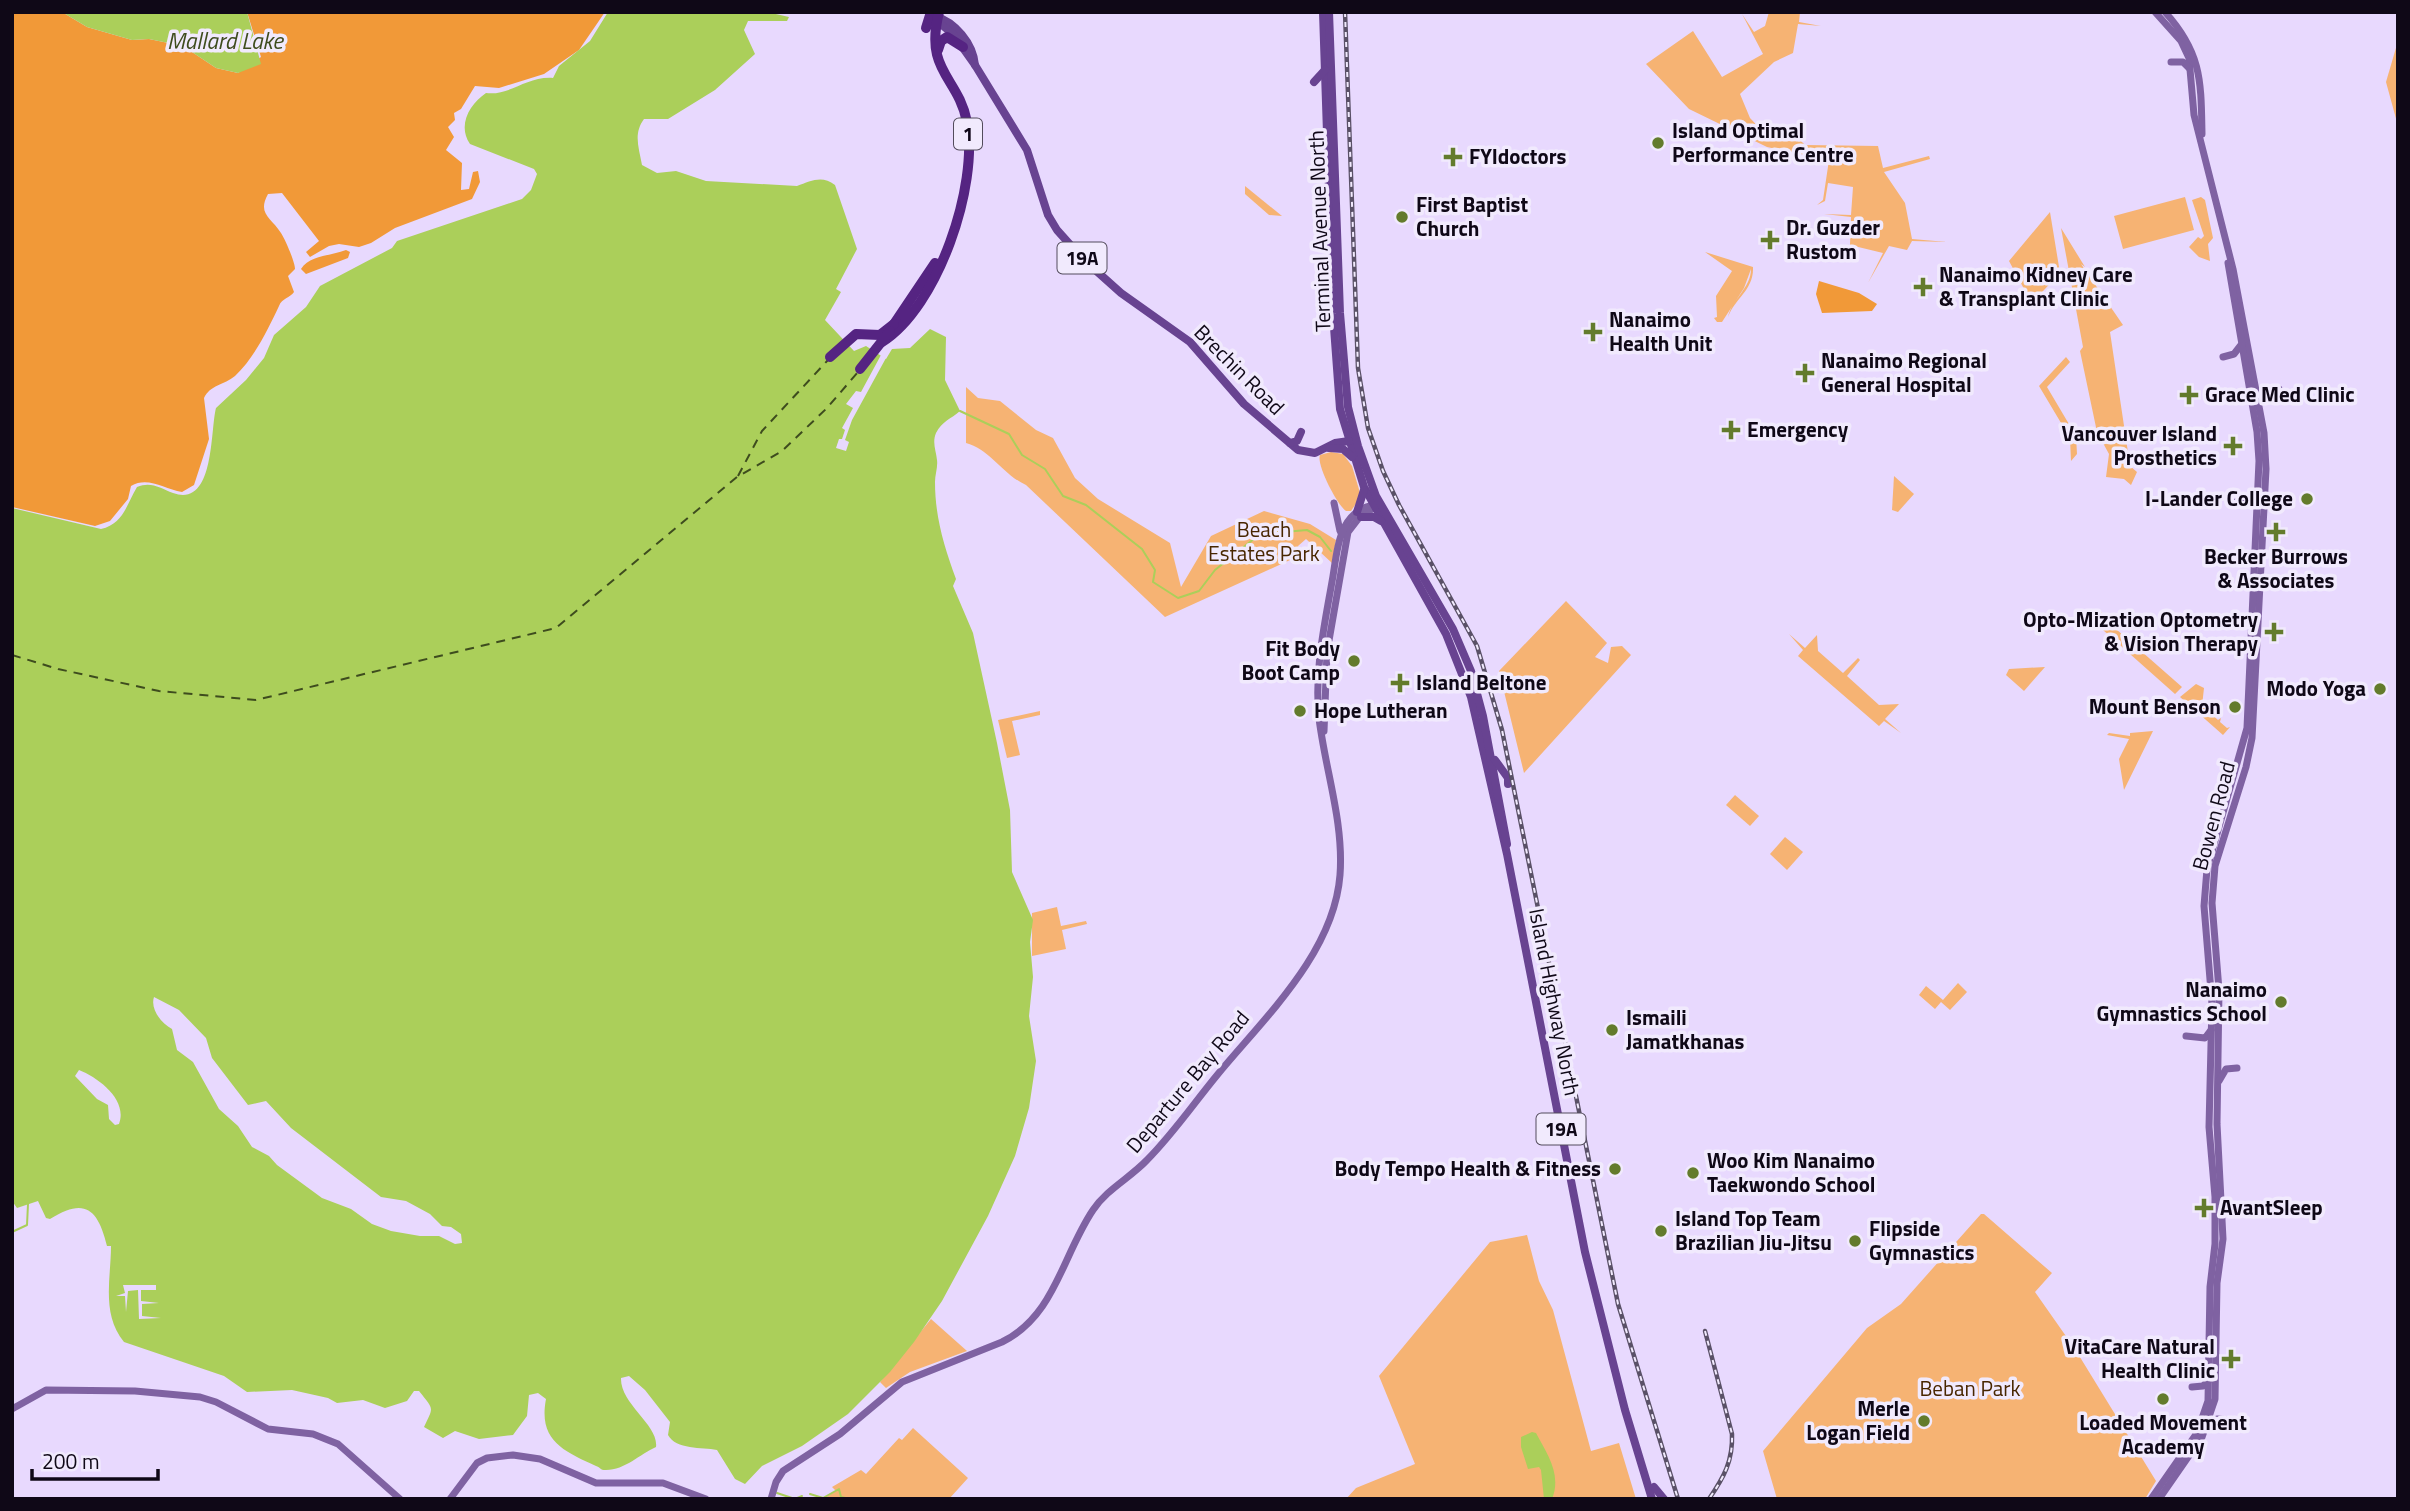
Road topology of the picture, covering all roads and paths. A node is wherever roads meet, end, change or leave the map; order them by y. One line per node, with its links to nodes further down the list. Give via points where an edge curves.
1 (1323, 12): 11 (main road, Terminal Avenue North)
2 (1329, 12): 17 (main road, Terminal Avenue North)
3 (2155, 12): 10 (main road, Bowen Road, via 2181,41)
4 (2165, 12): 13 (main road, Bowen Road, via 2193,52)
5 (933, 18): 6 (main road, Brechin Road / 19A); 7 (highway, 1); 9 (main road, Brechin Road / 19A, via 946,19 968,43)
6 (963, 47): 7 (highway, via 947,37 939,45); 9 (main road, Brechin Road / 19A)
7 (937, 57): 14 (highway, 1, via 962,106 968,132 965,195)
8 (2171, 62): 10 (main road, via 2183,62)
9 (975, 65): 27 (main road, Brechin Road / 19A, via 1027,150 1048,215 1068,244 1122,293 1190,342 1240,399)
10 (2191, 69): 13 (main road, Bowen Road, via 2194,115)
11 (1325, 70): 12 (main road); 16 (main road, Terminal Avenue North)
12 (1314, 82)
13 (2202, 138): 15 (main road, Bowen Road)
14 (959, 216): 18 (highway, 1); 18 (highway, 1, via 945,257)
15 (2228, 256): 19 (main road, Bowen Road); 23 (main road, Bowen Road)
16 (1331, 272): 17 (main road); 21 (main road, Terminal Avenue North)
17 (1340, 313): 21 (main road); 29 (main road, Terminal Avenue North, via 1345,386)
18 (896, 327): 18 (highway, 1, bridge, via 860,369 880,343); 18 (highway, bridge, via 880,335 856,334 830,357 858,333 886,334)
19 (2241, 344): 20 (main road, via 2234,354); 31 (main road, Bowen Road, via 2258,442)
20 (2222, 357)
21 (1336, 369): 24 (main road, Terminal Avenue North)
22 (2279, 389): 23 (main road, via 2265,391)
23 (2257, 404): 37 (main road, Bowen Road, via 2266,449)
24 (1340, 409): 26 (main road, Terminal Avenue North); 28 (main road, via 1341,431)
25 (1301, 432): 27 (main road, via 1297,441)
26 (1347, 439): 28 (main road, Brechin Road / 19A); 29 (main road); 30 (main road, Island Highway North / 19A)
27 (1290, 443): 28 (main road, Brechin Road / 19A, via 1308,453)
28 (1332, 445): 30 (main road)
29 (1358, 446): 35 (main road, Island Highway North / 19A)
30 (1354, 460): 32 (main road, Island Highway North / 19A)
31 (2258, 482): 33 (main road, Bowen Road); 37 (main road)
32 (1364, 487): 35 (main road, Island Highway North / 19A); 36 (main road)
33 (2257, 497): 34 (main road, via 2247,503); 40 (main road, Bowen Road)
34 (2236, 502)
35 (1376, 506): 36 (main road, Departure Bay Road); 39 (main road, Island Highway North / 19A); 45 (main road, Island Highway North / 19A)
36 (1358, 514): 38 (main road, Departure Bay Road); 39 (main road); 41 (main road, Departure Bay Road); 42 (main road, via 1345,512 1334,502)
37 (2264, 517): 43 (main road, Bowen Road)
38 (1345, 522): 41 (main road); 42 (main road, Departure Bay Road)
39 (1383, 523): 44 (main road, Island Highway North / 19A)
40 (2256, 530): 43 (main road); 50 (main road, Bowen Road, via 2247,728 2207,870 2204,906)
41 (1348, 532): 46 (main road, Departure Bay Road, via 1327,652)
42 (1339, 538): 46 (main road, Departure Bay Road, via 1318,664)
43 (2261, 566): 53 (main road, Bowen Road, via 2252,738 2216,862 2212,903 2220,990)
44 (1432, 607): 45 (main road); 49 (main road, Island Highway North / 19A, via 1468,687)
45 (1458, 639): 47 (main road, Island Highway North / 19A, via 1478,693)
46 (1323, 737): 64 (main road, Departure Bay Road, via 1340,842 1340,874 1328,926 1306,965 1146,1162 1093,1209 1046,1304 1026,1328 902,1382 844,1431 783,1471)
47 (1490, 750): 48 (main road); 49 (main road, Island Highway North / 19A)
48 (1508, 784)
49 (1507, 854): 56 (main road, Island Highway North / 19A, via 1585,1252)
50 (2211, 1029): 51 (main road, via 2205,1038); 54 (main road, Bowen Road, via 2209,1127 2216,1244 2210,1287)
51 (2186, 1036)
52 (2237, 1068): 53 (main road, via 2226,1069)
53 (2218, 1085): 59 (main road, Bowen Road, via 2223,1240 2217,1283 2215,1399)
54 (2209, 1380): 55 (main road); 68 (main road, Bowen Road, via 2208,1401 2197,1433)
55 (2192, 1387)
56 (1625, 1402): 60 (main road, Island Highway North / 19A); 65 (main road, Island Highway North / 19A)
57 (12, 1409): 61 (main road, via 46,1390 200,1397 268,1429 313,1434 338,1444)
58 (2231, 1420): 59 (main road, via 2217,1419)
59 (2206, 1429): 69 (main road, Bowen Road)
60 (1654, 1488): 66 (main road, Island Highway North / 19A); 67 (main road)
61 (400, 1499)
62 (450, 1499): 63 (main road, via 477,1463 513,1455 540,1459 596,1483 663,1483)
63 (706, 1499)
64 (771, 1499)
65 (1652, 1499)
66 (1657, 1499)
67 (1664, 1499)
68 (2151, 1499)
69 (2159, 1499)

